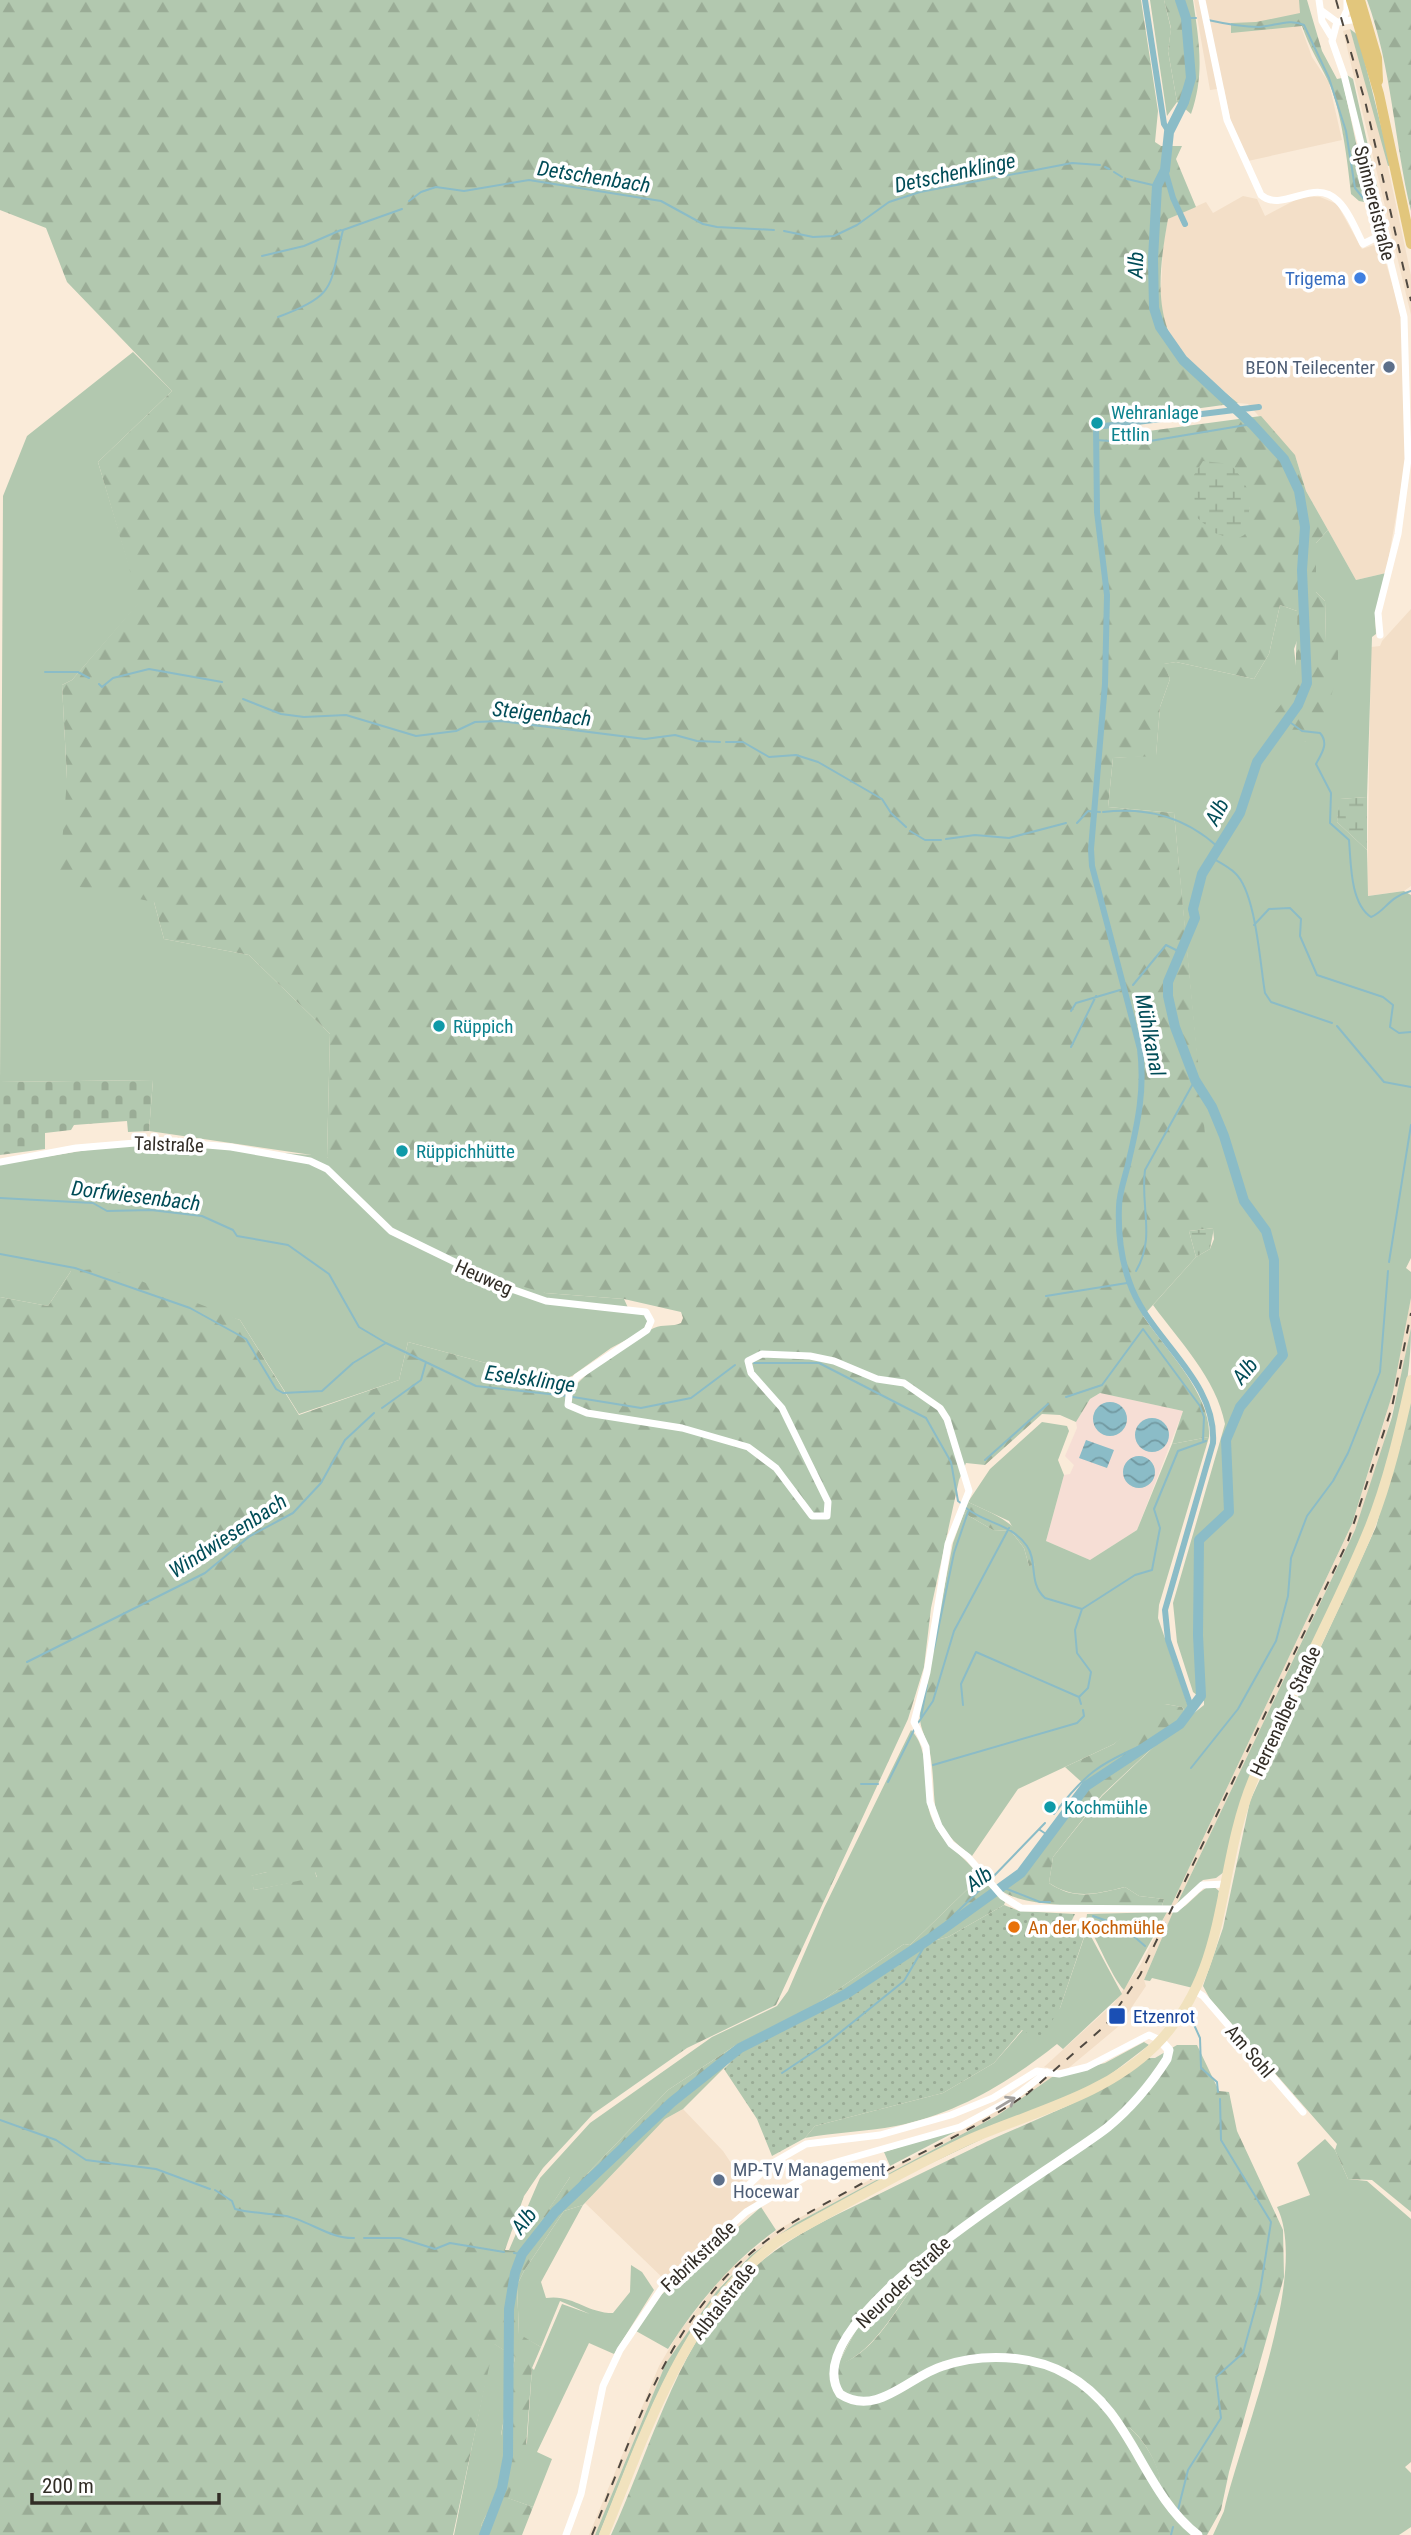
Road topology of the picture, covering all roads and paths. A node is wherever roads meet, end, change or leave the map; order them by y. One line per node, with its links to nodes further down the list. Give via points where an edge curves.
1 (1202, 0): 9 (street, via 1227,120 1261,195 1278,201 1300,193 1323,192 1339,201 1363,244)
2 (1319, 0): 5 (street, Spinnereistraße)
3 (1349, 0): 6 (main road); 7 (street)
4 (1360, 0): 6 (main road)
5 (1322, 10): 7 (street); 8 (street, Spinnereistraße, via 1322,21)
6 (1361, 19): 7 (street); 10 (main road)
7 (1339, 22): 8 (street)
8 (1331, 36): 9 (street, Spinnereistraße)
9 (1381, 235): 11 (street, Spinnereistraße, via 1404,317 1408,459 1396,546 1378,613)
10 (1411, 244)
11 (1380, 635)
12 (0, 1161): 13 (street, Talstraße, via 159,1141 285,1155 310,1161)
13 (334, 1175): 15 (street, Heuweg, via 391,1231 506,1287 546,1301 643,1310 650,1318 649,1327 581,1372 567,1395 568,1405 577,1411 682,1428 748,1447 776,1468 812,1517 822,1519 829,1510 828,1502 782,1408 751,1373 748,1361 762,1354 834,1361 877,1379 904,1383 940,1408 968,1491 946,1554 914,1722 926,1747 930,1802 939,1826 1002,1896 1021,1908 1173,1909 1183,1906 1202,1885)
14 (1411, 1380): 15 (main road, Herrenalber Straße, via 1370,1526 1254,1778 1234,1837)
15 (1226, 1884): 16 (main road, Herrenalber Straße, via 1213,1948)
16 (1195, 1991): 17 (main road, Herrenalber Straße); 19 (street, Am Sohl)
17 (1160, 2040): 18 (street, Fabrikstraße, via 1149,2035 1087,2067 1059,2074); 22 (main road, Albtalstraße, via 1103,2085 962,2143 778,2241 756,2258 681,2356); 23 (street, Neuroder Straße, via 1169,2050 1145,2092 1108,2127 961,2227 884,2295 840,2347 832,2377 840,2394 862,2402 887,2396 940,2367 970,2360 1013,2358 1067,2374 1101,2399 1120,2422 1159,2493)
18 (1046, 2071): 20 (street, Fabrikstraße, via 1037,2071 972,2108 918,2125 880,2135 806,2144 771,2164); 21 (street, Fabrikstraße, one-way to 18, via 581,2494 603,2386 620,2350 660,2289 746,2212 825,2165 960,2127 1012,2099)
19 (1303, 2112)
20 (740, 2193)
21 (566, 2535)
22 (604, 2535)
23 (1198, 2535)

